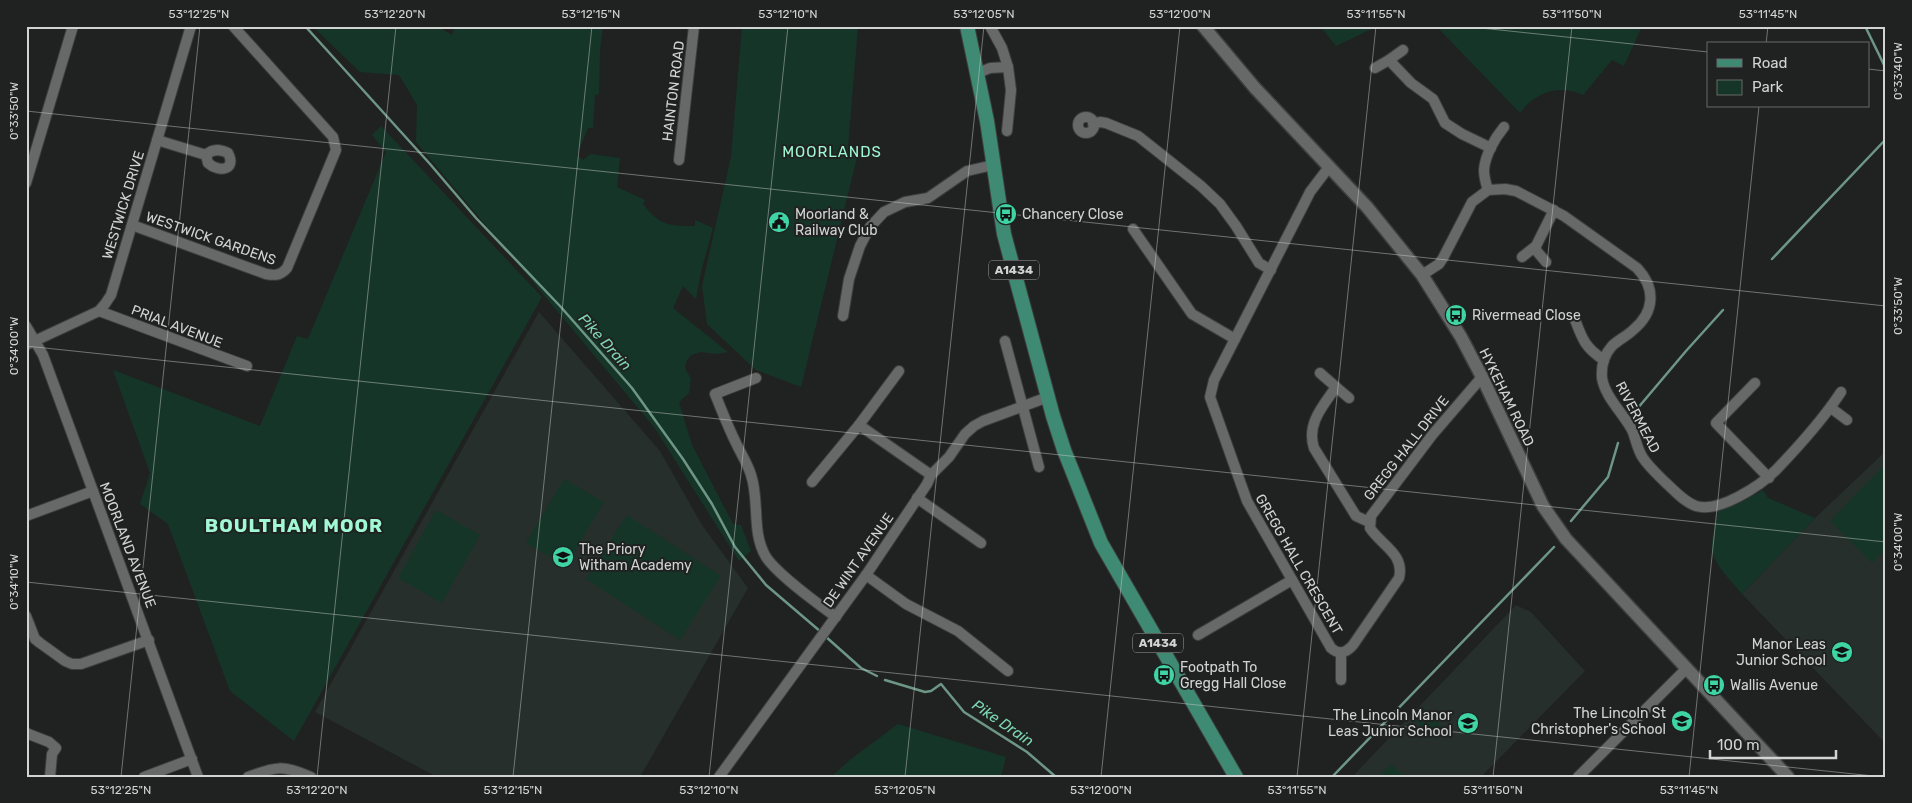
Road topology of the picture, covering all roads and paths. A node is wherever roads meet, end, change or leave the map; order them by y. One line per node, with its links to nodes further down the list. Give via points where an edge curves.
1 (74, 26): 22 (street)
2 (190, 26): 16 (street, WESTWICK DRIVE)
3 (233, 26): 25 (street, WESTWICK GARDENS, via 335,143 336,150 287,268 282,274 266,274)
4 (694, 26): 19 (street, HAINTON ROAD)
5 (968, 26): 12 (main road, A1434)
6 (990, 26): 10 (street)
7 (1203, 26): 21 (street, HYKEHAM ROAD, via 1255,88)
8 (1403, 50): 9 (street)
9 (1389, 60): 11 (street); 17 (street, via 1433,99 1445,124)
10 (1008, 68): 12 (street, via 990,68); 15 (street)
11 (1375, 68)
12 (978, 73): 20 (main road, A1434)
13 (1093, 124): 30 (street, via 1100,122 1138,136 1202,186 1220,204 1259,263)
14 (1504, 127): 17 (street)
15 (1007, 131)
16 (157, 140): 18 (street); 25 (street, WESTWICK DRIVE)
17 (1491, 148): 23 (street, via 1484,170)
18 (206, 155)
19 (679, 160)
20 (994, 165): 33 (street, via 967,171 928,198 905,202 884,212 870,227 860,246 849,279); 48 (main road, A1434, via 1004,234)
21 (1329, 167): 30 (street, GREGG HALL CRESCENT, via 1310,192); 31 (street, HYKEHAM ROAD, via 1367,207)
22 (26, 183)
23 (1488, 190): 24 (street, via 1505,188 1516,191); 31 (street, via 1472,202 1439,264)
24 (1554, 210): 27 (street); 39 (street, via 1637,268 1648,284 1651,302 1648,312 1634,330 1612,346)
25 (132, 225): 32 (street, WESTWICK DRIVE, via 111,295)
26 (1133, 229): 36 (street, via 1192,314)
27 (1534, 248): 28 (street); 29 (street)
28 (1522, 257)
29 (1546, 262)
30 (1271, 270): 36 (street, GREGG HALL CRESCENT)
31 (1422, 275): 43 (street, HYKEHAM ROAD)
32 (99, 311): 38 (street); 40 (street, PRIAL AVENUE)
33 (843, 316)
34 (1574, 318): 39 (street, via 1589,350)
35 (26, 326): 38 (street, MOORLAND AVENUE)
36 (1235, 339): 65 (street, GREGG HALL CRESCENT, via 1212,386 1210,397 1247,501)
37 (1005, 341): 50 (street)
38 (31, 342): 58 (street, MOORLAND AVENUE)
39 (1604, 360): 56 (street, RIVERMEAD, via 1602,380 1633,432 1638,450 1679,495 1697,506 1715,506 1742,495)
40 (247, 366)
41 (900, 371): 53 (street)
42 (1320, 373): 46 (street)
43 (1482, 377): 61 (street, GREGG HALL DRIVE, via 1433,434); 71 (street, HYKEHAM ROAD, via 1543,506 1557,527)
44 (756, 378): 67 (street, via 715,394 751,473 759,536 766,557)
45 (1755, 383): 56 (street, via 1712,426)
46 (1336, 387): 49 (street); 61 (street, via 1312,425 1312,441 1356,516)
47 (1842, 392): 51 (street, RIVERMEAD)
48 (1048, 398): 50 (street, DE WINT AVENUE); 83 (main road, A1434, via 1064,450 1101,543)
49 (1350, 398)
50 (1024, 407): 54 (street); 55 (street, DE WINT AVENUE, via 974,426)
51 (1831, 408): 52 (street); 56 (street, RIVERMEAD)
52 (1847, 420)
53 (860, 425): 55 (street); 57 (street)
54 (1039, 467)
55 (930, 475): 59 (street, DE WINT AVENUE)
56 (1769, 478)
57 (812, 482)
58 (93, 491): 60 (street); 69 (street, MOORLAND AVENUE)
59 (917, 498): 62 (street); 64 (street, DE WINT AVENUE)
60 (26, 516)
61 (1369, 522): 63 (street, GREGG HALL DRIVE, via 1372,533)
62 (981, 543)
63 (1400, 563): 70 (street, GREGG HALL CRESCENT, via 1401,571 1395,585 1353,645)
64 (866, 575): 67 (street, DE WINT AVENUE); 72 (street, via 912,608 958,631)
65 (1292, 580): 68 (street); 70 (street, GREGG HALL CRESCENT, via 1331,648)
66 (26, 616): 69 (street, via 35,639 72,664 81,664)
67 (834, 620): 82 (street, DE WINT AVENUE)
68 (1198, 635)
69 (149, 640): 75 (street, MOORLAND AVENUE)
70 (1341, 653): 73 (street)
71 (1687, 668): 76 (street, HYKEHAM ROAD); 84 (street)
72 (1008, 671)
73 (1341, 680)
74 (26, 734): 77 (street, via 56,748 52,754)
75 (192, 759): 78 (street); 79 (street, MOORLAND AVENUE)
76 (1784, 775)
77 (50, 777)
78 (144, 777)
79 (198, 777)
80 (248, 777): 81 (street, via 282,767)
81 (311, 777)
82 (719, 777)
83 (1236, 777)
84 (1578, 777)

